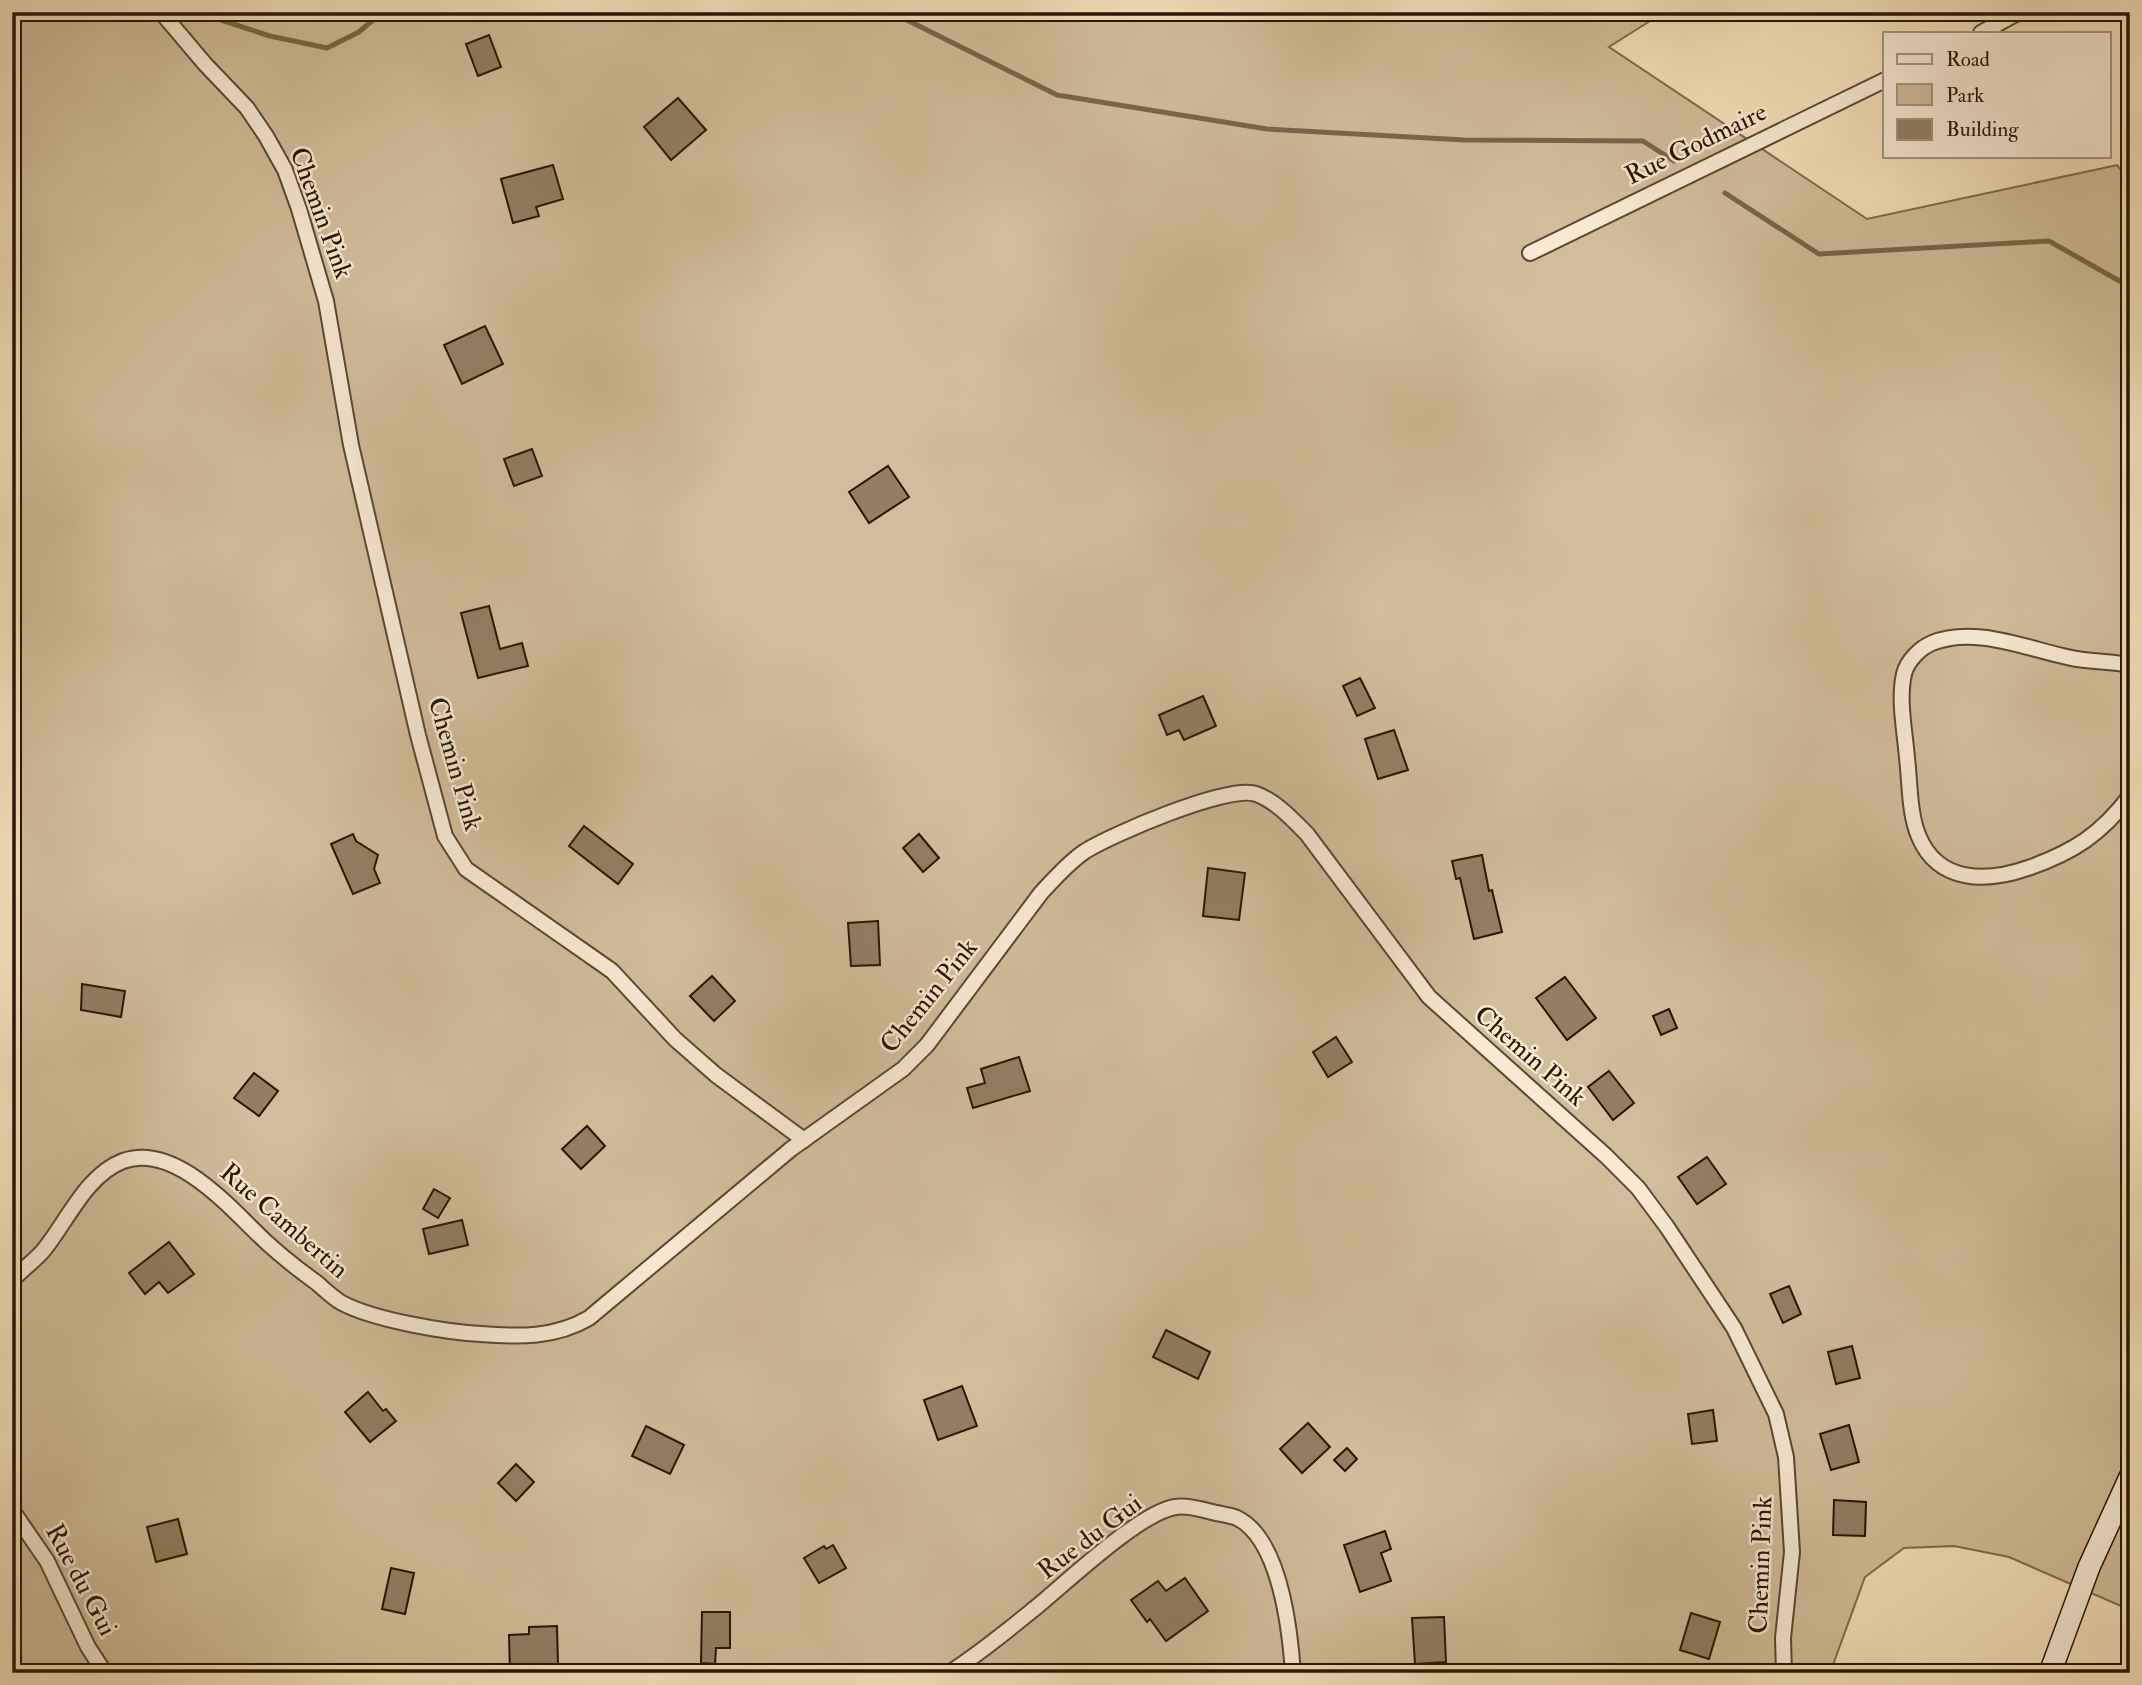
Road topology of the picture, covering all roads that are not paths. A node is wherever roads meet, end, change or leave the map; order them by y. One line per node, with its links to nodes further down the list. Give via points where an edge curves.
1 (161, 12): 8 (street, Chemin Pink, via 247,108 285,170 299,209 326,301 351,445 445,836 466,869 612,971 675,1039)
2 (2018, 12): 3 (street)
3 (1983, 32)
4 (1883, 81): 5 (street, Rue Godmaire)
5 (1530, 253)
6 (2130, 665): 7 (street, via 1959,637 1934,642 1912,659 1904,672 1902,700 1918,836 1935,859 1953,872 1995,877 2062,855 2104,827)
7 (2130, 796)
8 (804, 1140): 9 (street, Rue Cambertin, via 589,1318 556,1332 524,1337 471,1334 371,1315 341,1302 292,1265 193,1175 148,1159 124,1160 97,1178 41,1253); 15 (street, Chemin Pink, via 903,1069 927,1045 1041,893 1084,853 1138,825 1196,805 1245,792 1256,794 1307,834 1429,997 1638,1188 1734,1328 1776,1414 1786,1457 1792,1552)
9 (12, 1280)
10 (2130, 1477): 16 (main road, via 2089,1567)
11 (12, 1510): 12 (street, Rue du Gui, via 47,1561)
12 (105, 1673)
13 (949, 1673): 14 (street, Rue du Gui, via 1123,1535 1175,1507 1238,1518 1268,1550 1286,1618)
14 (1293, 1673)
15 (1784, 1673)
16 (2050, 1673)

